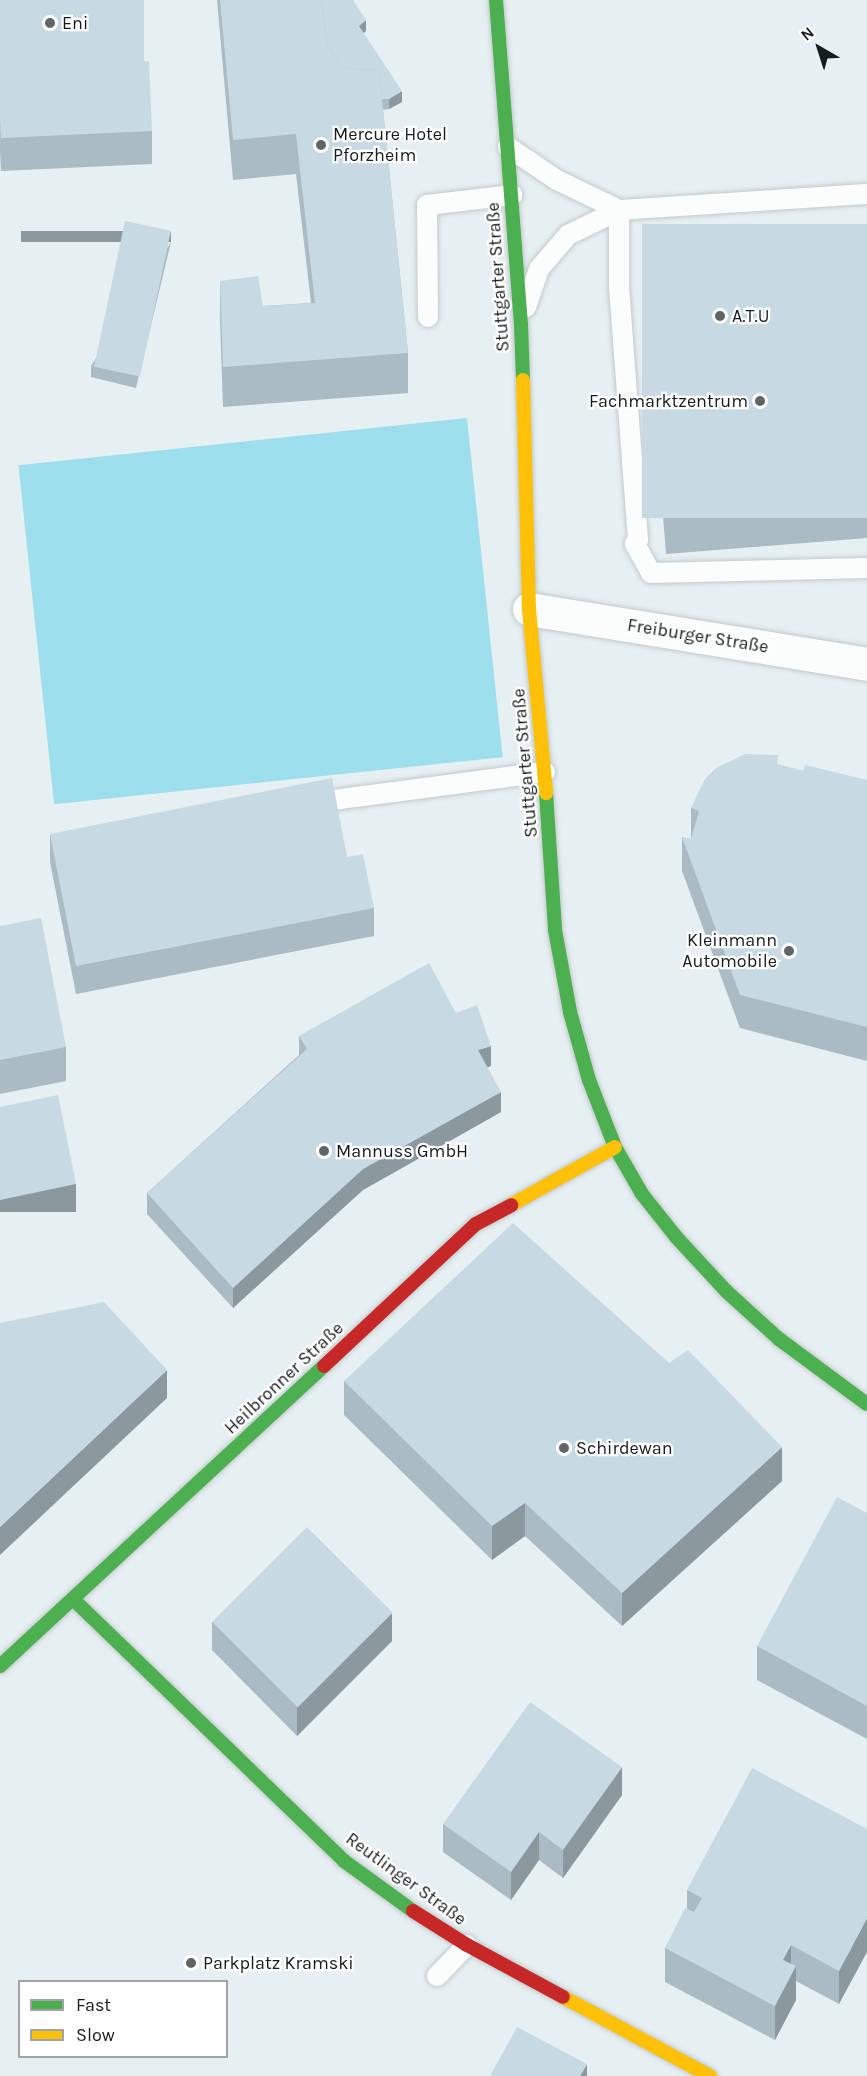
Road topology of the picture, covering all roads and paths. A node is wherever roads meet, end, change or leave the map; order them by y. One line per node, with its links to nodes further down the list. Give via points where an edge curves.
1 (495, 1): 2 (street, Stuttgarter Straße)
2 (508, 147): 4 (street, Stuttgarter Straße); 5 (lane, via 557,180)
3 (867, 194): 5 (lane)
4 (512, 195): 6 (lane, via 427,205); 7 (street, Stuttgarter Straße)
5 (619, 210): 7 (lane, via 568,235 539,269); 8 (lane, via 619,286 638,540 635,544 651,573)
6 (428, 316)
7 (520, 325): 9 (street, Stuttgarter Straße)
8 (867, 567)
9 (529, 609): 10 (street, Freiburger Straße); 11 (street, Stuttgarter Straße)
10 (867, 664)
11 (545, 772): 12 (lane); 13 (street, Stuttgarter Straße, via 555,930 570,1012 589,1080)
12 (292, 806)
13 (615, 1147): 14 (street, Stuttgarter Straße, via 642,1194 726,1291 779,1339); 15 (street, Heilbronner Straße, via 476,1224)
14 (867, 1404)
15 (74, 1600): 16 (street, Heilbronner Straße); 17 (street, Reutlinger Straße, via 344,1861)
16 (0, 1666)
17 (467, 1945): 18 (lane); 19 (street, Reutlinger Straße)
18 (436, 1976)
19 (710, 2076)

